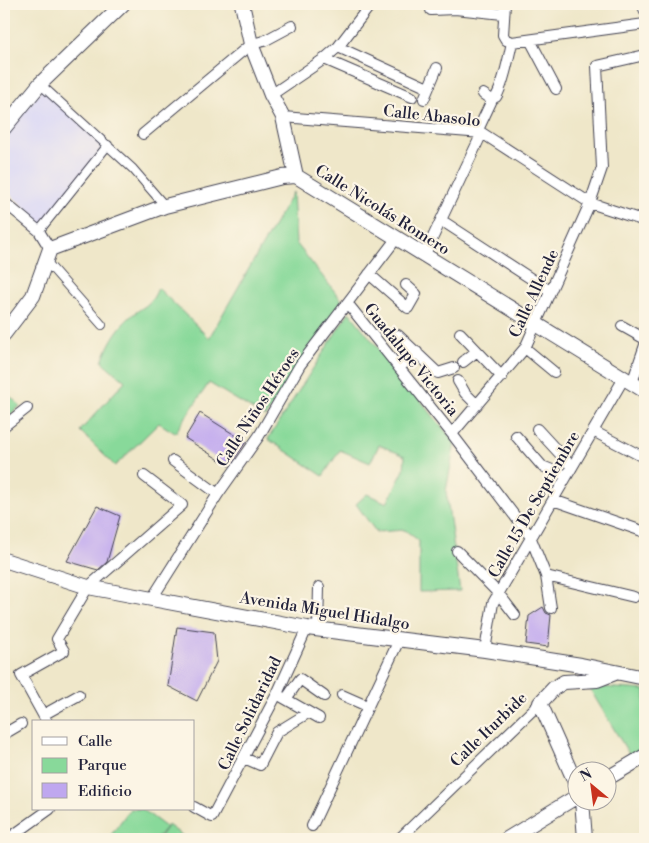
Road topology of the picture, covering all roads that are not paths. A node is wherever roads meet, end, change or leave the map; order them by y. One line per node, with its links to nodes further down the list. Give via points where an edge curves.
1 (124, 4): 17 (main road)
2 (242, 4): 12 (main road)
3 (642, 4): 7 (street)
4 (365, 5): 13 (street)
5 (504, 9): 6 (street); 11 (street, via 503,36)
6 (431, 10)
7 (645, 10)
8 (645, 24): 10 (street)
9 (292, 26): 12 (street)
10 (530, 40): 11 (street); 19 (street)
11 (512, 42): 23 (street)
12 (251, 44): 21 (main road); 28 (street)
13 (338, 47): 15 (street); 18 (street)
14 (645, 55): 32 (street, Calle Allende, via 597,66 602,168)
15 (324, 59): 21 (street); 22 (street)
16 (437, 68): 18 (street)
17 (40, 84): 26 (main road); 29 (street)
18 (428, 88): 24 (street)
19 (556, 89)
20 (483, 94): 27 (street, via 492,100)
21 (271, 95): 25 (main road)
22 (412, 97)
23 (496, 97)
24 (424, 99)
25 (283, 117): 27 (street, Calle Abasolo); 30 (main road)
26 (4, 128)
27 (479, 133): 32 (street, Calle Abasolo); 34 (street)
28 (143, 134)
29 (108, 145): 33 (street); 36 (street)
30 (296, 176): 33 (main road, Calle Nicolás Romero); 37 (main road, Calle Nicolás Romero)
31 (4, 202): 36 (street)
32 (590, 203): 35 (street, Calle Abasolo); 42 (street, Calle Allende)
33 (165, 206): 38 (main road, Calle Nicolás Romero)
34 (441, 220): 39 (street); 42 (street)
35 (645, 221)
36 (39, 231): 38 (street)
37 (396, 239): 39 (main road, Calle Nicolás Romero); 40 (street, Calle Niños Héroes)
38 (47, 254): 44 (street); 48 (main road, via 33,296)
39 (424, 256): 45 (main road, Calle Nicolás Romero)
40 (369, 274): 41 (street, via 408,308 416,294); 43 (street, Calle Niños Héroes)
41 (406, 284)
42 (550, 291): 45 (street, Calle Allende)
43 (348, 304): 56 (street, Guadalupe Victoria); 74 (street, Calle Niños Héroes, via 300,365 259,436)
44 (102, 325)
45 (536, 325): 52 (street, Calle Allende); 60 (main road, Calle Nicolás Romero)
46 (622, 326): 50 (street)
47 (460, 333): 53 (street)
48 (4, 334)
49 (398, 335): 54 (street)
50 (645, 340)
51 (645, 345): 60 (street, Calle 15 De Septiembre)
52 (524, 348): 58 (street); 59 (street, Calle Allende)
53 (477, 351): 55 (street); 59 (street)
54 (417, 352): 56 (street); 57 (street, via 438,373)
55 (463, 362)
56 (399, 368): 68 (street, Guadalupe Victoria)
57 (454, 368)
58 (554, 372)
59 (502, 377): 63 (street, Calle Allende)
60 (628, 380): 62 (main road, Calle Nicolás Romero); 67 (street, Calle 15 De Septiembre)
61 (458, 382): 63 (street)
62 (645, 390)
63 (477, 405): 68 (street, Calle Allende)
64 (27, 408): 65 (street)
65 (4, 426)
66 (538, 429): 72 (street)
67 (593, 431): 70 (street); 72 (street, Calle 15 De Septiembre)
68 (452, 434): 77 (street, Guadalupe Victoria)
69 (516, 436): 72 (street, via 542,466)
70 (645, 458)
71 (173, 461): 74 (street)
72 (570, 471): 75 (street, Calle 15 De Septiembre)
73 (144, 476): 81 (street, via 182,505)
74 (218, 494): 85 (street, Calle Niños Héroes)
75 (553, 500): 76 (street); 77 (street, Calle 15 De Septiembre)
76 (645, 532)
77 (530, 536): 80 (street, Guadalupe Victoria); 83 (street, Calle 15 De Septiembre)
78 (457, 550): 83 (street)
79 (4, 560): 81 (main road, Avenida Miguel Hidalgo)
80 (546, 576): 84 (street); 86 (street, Guadalupe Victoria)
81 (88, 587): 85 (main road, Avenida Miguel Hidalgo); 100 (street, via 57,639 64,651 21,675)
82 (319, 587): 88 (street)
83 (498, 593): 87 (street); 90 (street, Calle 15 De Septiembre, via 489,617)
84 (634, 597)
85 (153, 598): 88 (main road, Avenida Miguel Hidalgo)
86 (551, 608)
87 (515, 615)
88 (312, 628): 89 (main road, Avenida Miguel Hidalgo); 95 (street, Calle Solidaridad)
89 (399, 640): 90 (main road, Avenida Miguel Hidalgo); 98 (street)
90 (485, 650): 91 (main road, Avenida Miguel Hidalgo, via 580,664)
91 (615, 673): 92 (main road, Avenida Miguel Hidalgo); 97 (main road, Calle Iturbide, via 597,680 564,682)
92 (645, 678)
93 (79, 695): 100 (street)
94 (342, 695): 98 (street)
95 (282, 696): 96 (street, via 300,679); 99 (street); 105 (street, Calle Solidaridad)
96 (324, 696)
97 (540, 703): 106 (main road); 115 (street, Calle Iturbide)
98 (367, 706): 112 (street)
99 (308, 713): 101 (street); 105 (street, via 277,732 260,765)
100 (45, 718)
101 (319, 718)
102 (21, 724): 103 (street)
103 (4, 734)
104 (645, 756): 107 (main road)
105 (244, 758): 109 (street, Calle Solidaridad, via 212,817)
106 (566, 762)
107 (616, 773)
108 (566, 803): 116 (main road)
109 (195, 808)
110 (49, 810): 114 (street)
111 (583, 810): 117 (main road)
112 (312, 826)
113 (4, 834): 114 (street)
114 (7, 839)
115 (399, 839)
116 (507, 839)
117 (585, 839)

